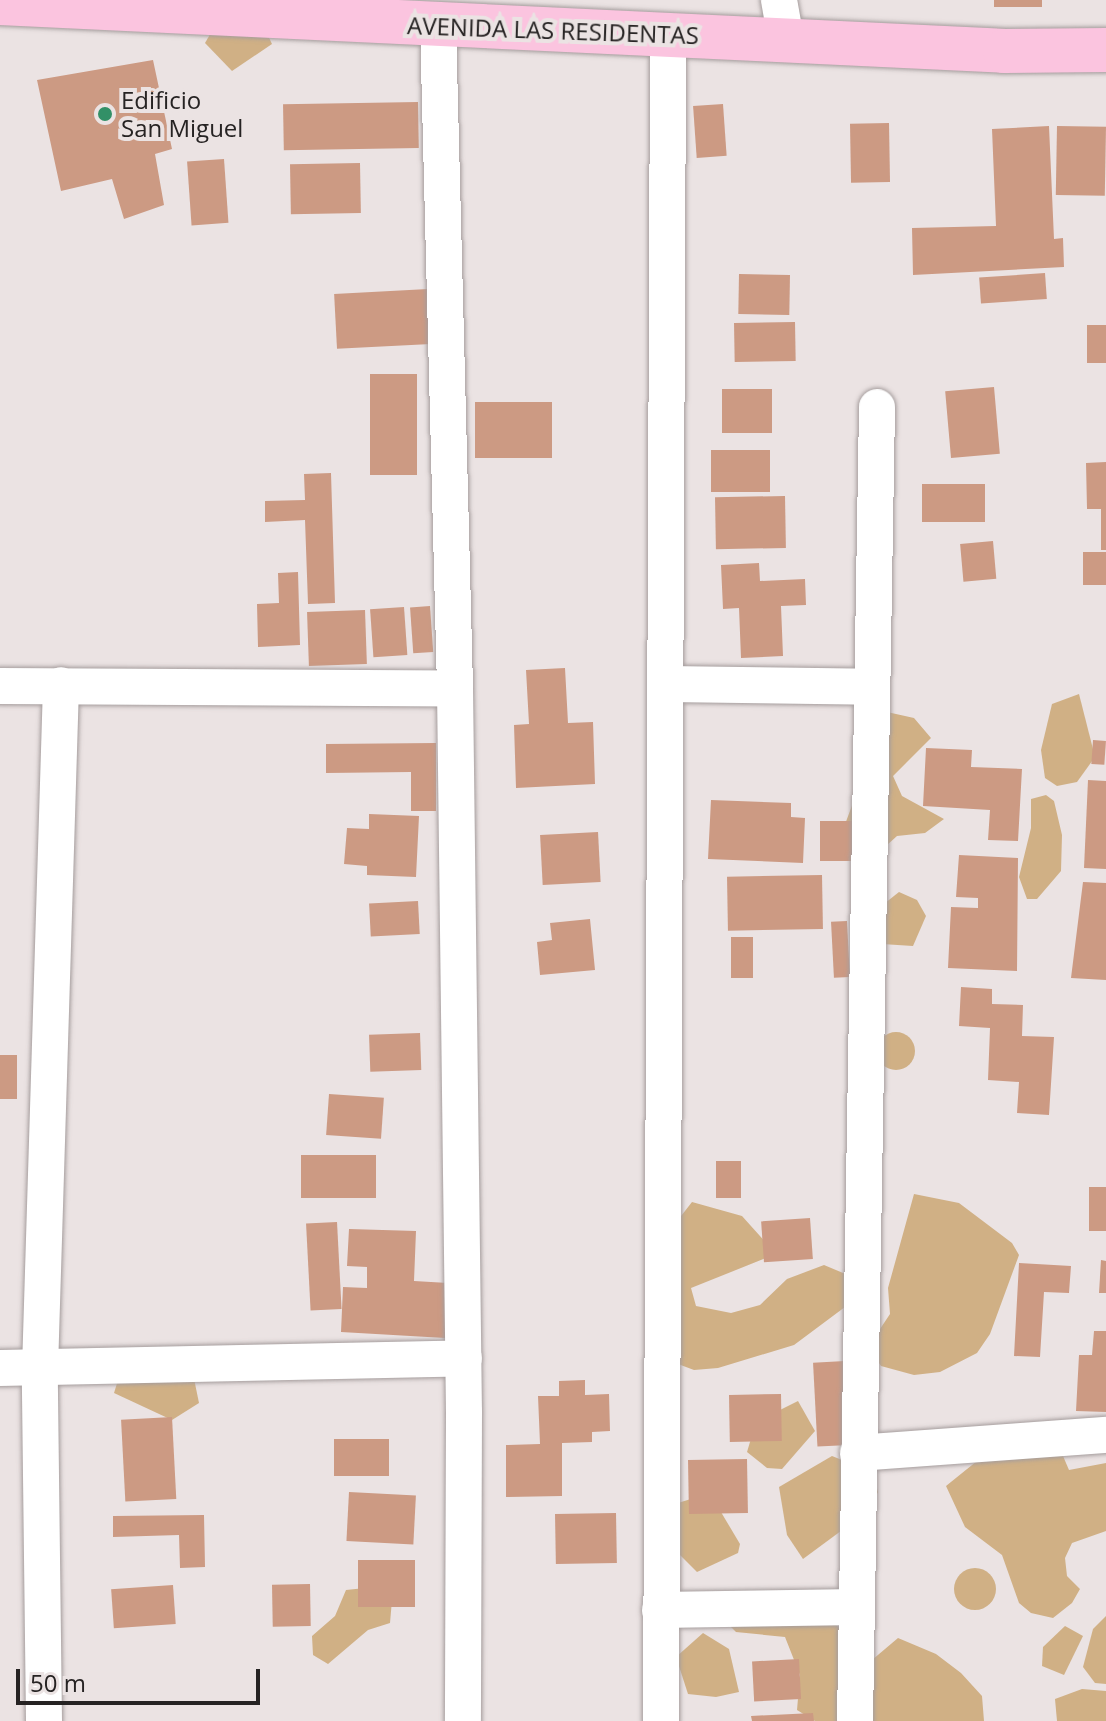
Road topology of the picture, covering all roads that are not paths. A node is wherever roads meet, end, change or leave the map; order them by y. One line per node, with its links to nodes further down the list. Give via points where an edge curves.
1 (0, 3): 2 (main road, AVENIDA LAS RESIDENTAS)
2 (245, 8): 4 (main road, AVENIDA LAS RESIDENTAS)
3 (782, 19): 5 (main road, AVENIDA LAS RESIDENTAS); 6 (main road, AVENIDA LAS RESIDENTAS, via 1005,51)
4 (438, 25): 5 (main road, AVENIDA LAS RESIDENTAS); 12 (street)
5 (668, 35): 8 (street)
6 (1106, 50)
7 (877, 407): 11 (street)
8 (667, 684): 11 (street); 19 (street)
9 (61, 685): 10 (street); 12 (street); 15 (street)
10 (0, 686)
11 (872, 687): 17 (street)
12 (455, 688): 13 (street)
13 (464, 1358): 15 (street); 21 (street)
14 (0, 1368): 15 (street)
15 (40, 1369): 20 (street)
16 (1106, 1435): 17 (street)
17 (858, 1453): 18 (street)
18 (856, 1607): 19 (street); 23 (street)
19 (660, 1610): 22 (street)
20 (44, 1721)
21 (463, 1721)
22 (661, 1721)
23 (855, 1721)

